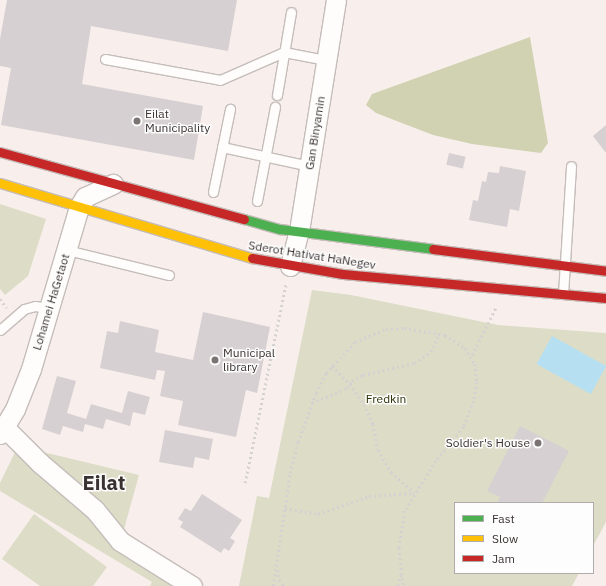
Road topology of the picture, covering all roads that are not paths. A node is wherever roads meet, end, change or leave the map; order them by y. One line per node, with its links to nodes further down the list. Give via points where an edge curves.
1 (336, 0): 5 (street, Gan Binyamin)
2 (291, 12): 3 (lane)
3 (284, 52): 4 (lane, via 220,80); 5 (lane); 6 (lane)
4 (105, 59)
5 (326, 60): 12 (street, Gan Binyamin)
6 (277, 95)
7 (276, 107): 11 (lane)
8 (230, 109): 9 (lane)
9 (222, 147): 11 (lane); 16 (lane)
10 (0, 152): 15 (main road, Sderot Hativat HaNegev)
11 (266, 157): 12 (lane); 17 (lane)
12 (309, 166): 19 (street, Gan Binyamin)
13 (571, 166): 22 (lane)
14 (0, 183): 18 (main road, Sderot Hativat HaNegev)
15 (113, 184): 18 (street, Lohamei HaGetaot, via 85,197); 19 (main road, Sderot Hativat HaNegev, via 245,220)
16 (213, 192)
17 (257, 201)
18 (79, 207): 20 (street, Lohamei HaGetaot); 23 (main road, Sderot Hativat HaNegev, via 236,254)
19 (299, 231): 22 (main road, Sderot Hativat HaNegev); 23 (street, Gan Binyamin)
20 (67, 250): 25 (lane); 28 (street, Lohamei HaGetaot)
21 (606, 262): 22 (lane)
22 (568, 265): 24 (main road, Sderot Hativat HaNegev); 26 (lane)
23 (290, 266): 26 (main road, Sderot Hativat HaNegev, via 343,274)
24 (606, 270)
25 (169, 275)
26 (563, 295): 27 (main road, Sderot Hativat HaNegev)
27 (606, 298)
28 (50, 308): 29 (lane, via 35,306 24,309); 30 (street, Lohamei HaGetaot, via 31,369 15,409)
29 (0, 330)
30 (2, 431): 31 (street, via 95,510 120,541)
31 (192, 586)

